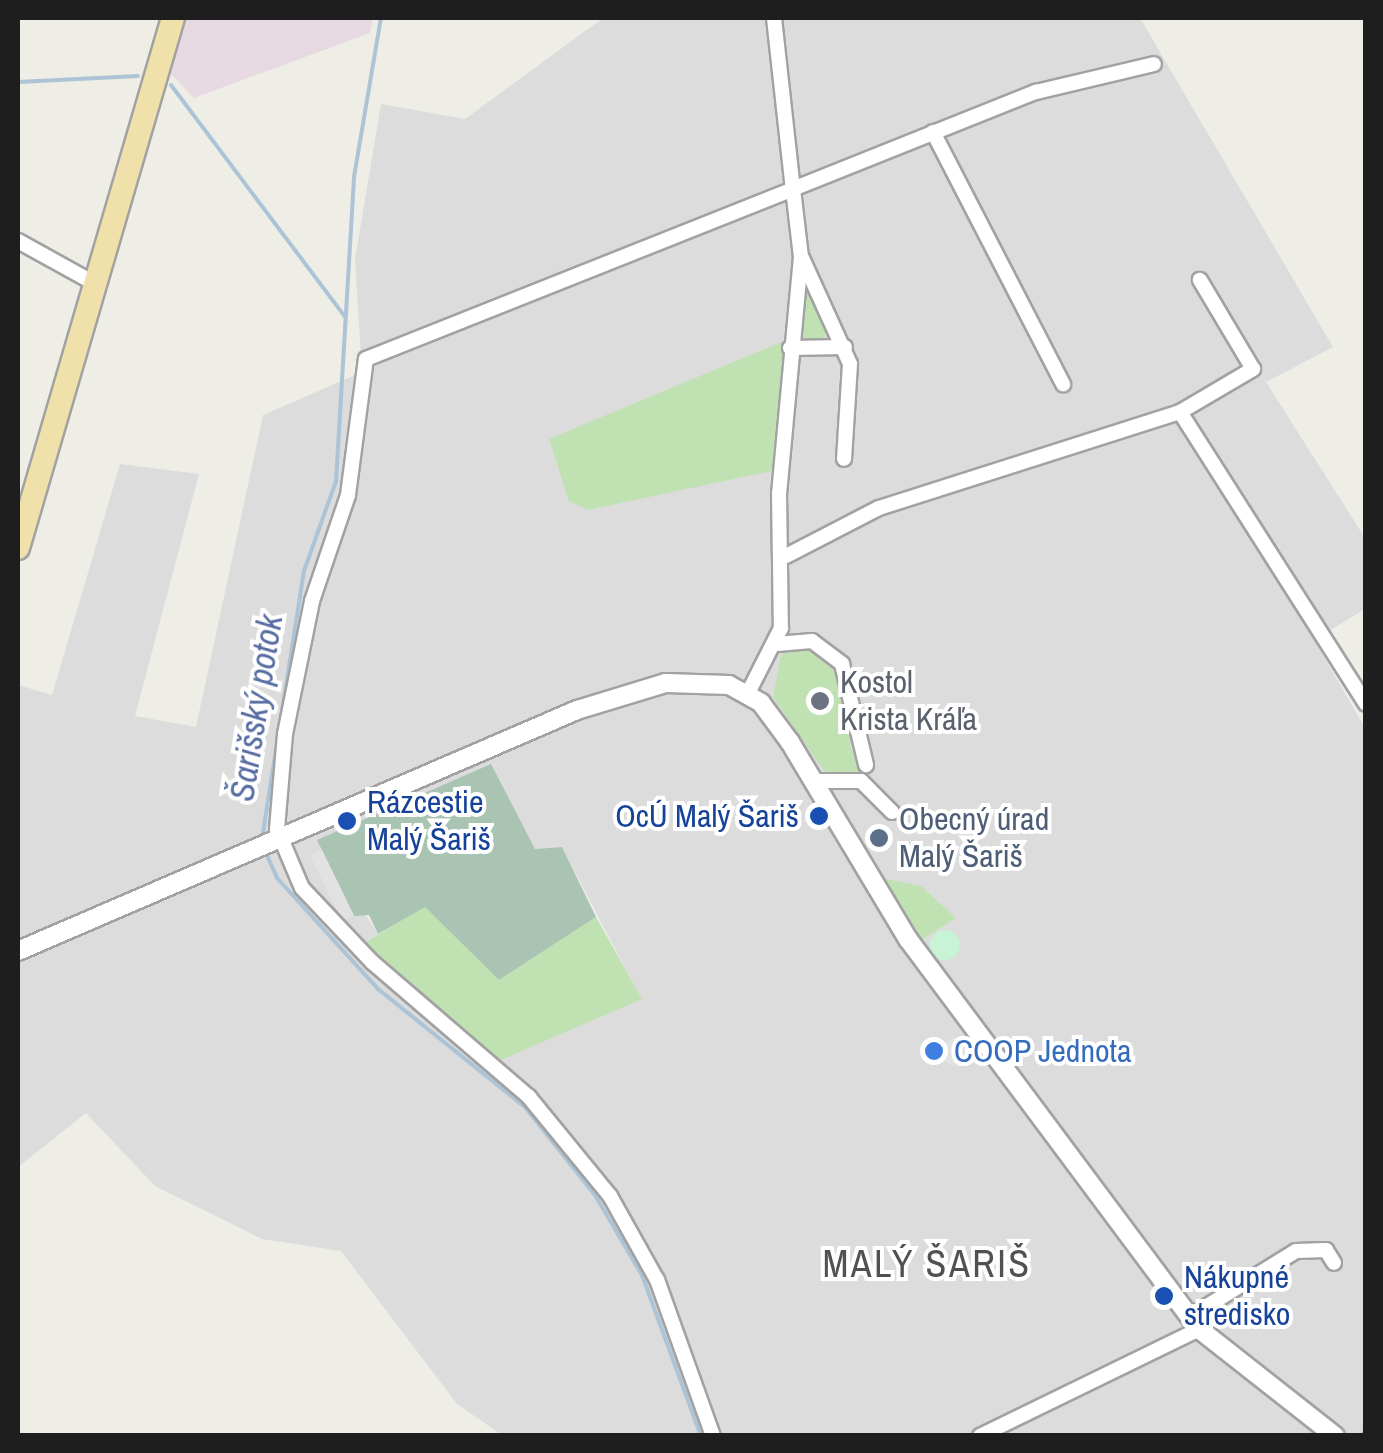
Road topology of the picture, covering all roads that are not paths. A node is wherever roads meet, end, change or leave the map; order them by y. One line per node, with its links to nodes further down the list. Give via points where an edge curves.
1 (173, 18): 9 (main road)
2 (774, 18): 5 (street)
3 (1154, 64): 4 (street, via 1036,92)
4 (933, 132): 5 (street); 12 (street)
5 (793, 189): 7 (street); 23 (street, via 366,359 348,495 312,601 285,734 276,790)
6 (18, 241): 9 (street)
7 (801, 257): 10 (street); 11 (street)
8 (1200, 280): 13 (street, via 1253,370)
9 (94, 283): 15 (main road)
10 (844, 347): 11 (street); 14 (street)
11 (790, 348): 16 (street, via 779,493)
12 (1063, 384)
13 (1180, 412): 16 (street, via 879,508); 19 (street)
14 (844, 459)
15 (18, 548)
16 (786, 556): 17 (street)
17 (777, 644): 18 (street); 20 (street, via 812,641 842,664)
18 (748, 693): 21 (street); 23 (street, via 686,680 610,699)
19 (1366, 704)
20 (866, 766)
21 (813, 780): 22 (street, via 861,780); 26 (street, via 908,940)
22 (892, 812)
23 (278, 839): 24 (street); 27 (street, via 294,876 345,935 529,1097 610,1196 657,1280)
24 (18, 951)
25 (1334, 1263): 26 (street, via 1326,1250 1296,1252)
26 (1195, 1322): 28 (street); 29 (street, via 1259,1385)
27 (713, 1436)
28 (980, 1436)
29 (1336, 1436)

